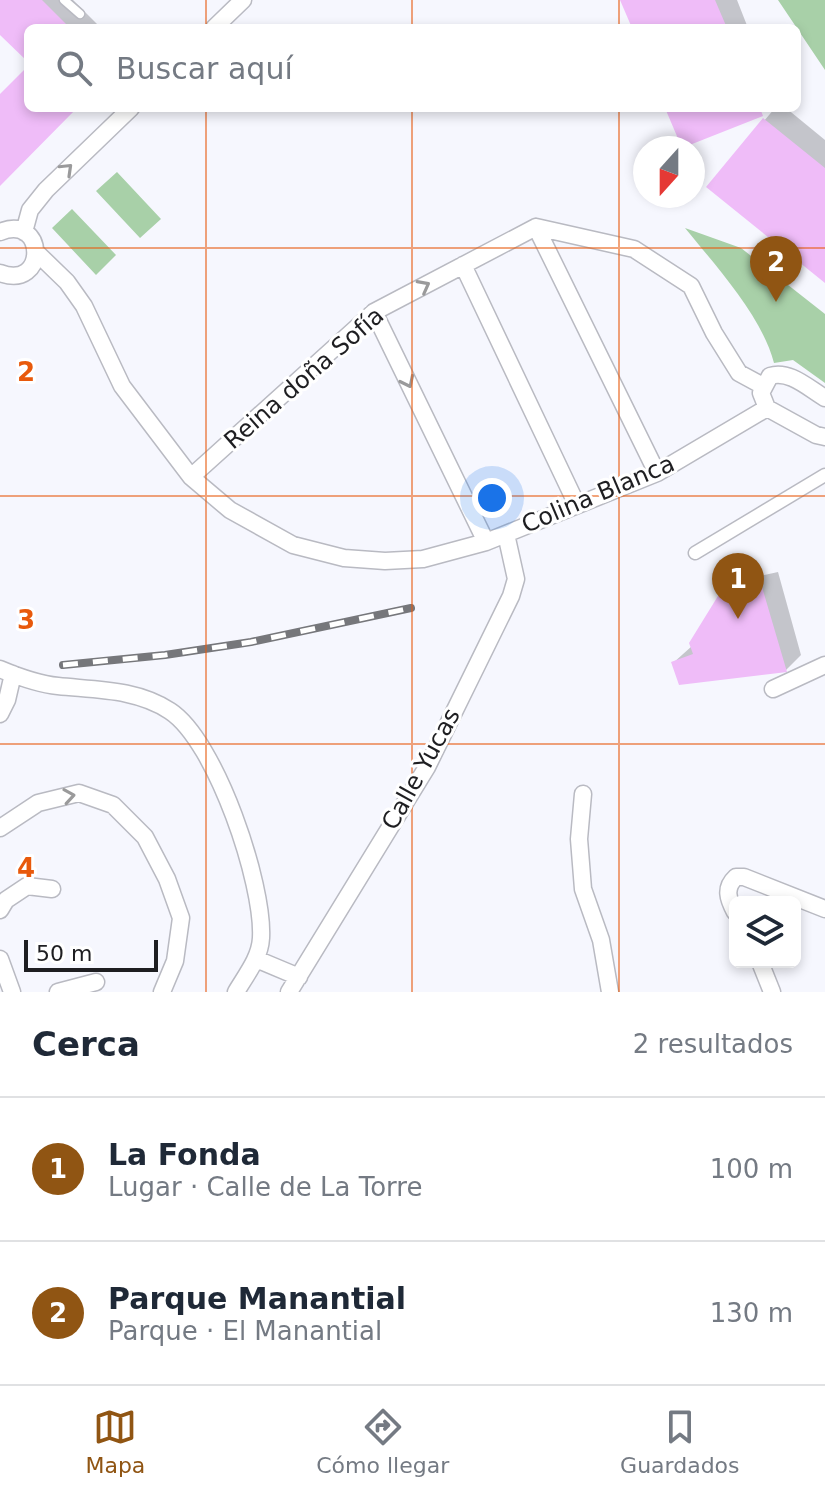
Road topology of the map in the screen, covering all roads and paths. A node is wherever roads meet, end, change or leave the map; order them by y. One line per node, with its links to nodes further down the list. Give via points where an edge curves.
1 (64, 0): 3 (lane)
2 (243, 0): 4 (street)
3 (80, 14)
4 (218, 24)
5 (127, 112): 8 (street, one-way to 5, via 30,210 46,190)
6 (536, 227): 10 (street, Reina doña Sofía); 13 (street, via 634,249 691,286 739,373); 17 (street)
7 (0, 232): 8 (street)
8 (24, 232): 9 (street, Colina Blanca)
9 (36, 252): 11 (street, via 27,271 14,276); 19 (street, Colina Blanca, via 84,306 122,386)
10 (463, 265): 12 (street, Reina doña Sofía, one-way to 10); 20 (street)
11 (0, 273)
12 (374, 312): 19 (street, Reina doña Sofía); 22 (street, one-way to 22)
13 (763, 386): 14 (street, via 770,376 789,376); 15 (street)
14 (825, 398)
15 (767, 408): 16 (street); 17 (street, Colina Blanca)
16 (825, 437)
17 (657, 473): 20 (street, Colina Blanca)
18 (825, 475): 23 (street)
19 (191, 477): 22 (street, Colina Blanca, via 230,510 293,545 344,558 423,559)
20 (577, 505): 21 (street, Colina Blanca)
21 (506, 534): 22 (street, Colina Blanca); 39 (street, Calle Yucas, via 516,579 511,596 427,767)
22 (486, 542)
23 (695, 553)
24 (825, 665): 26 (street)
25 (6, 672): 27 (street, via 7,700); 37 (street, via 150,701 172,712 190,732 231,807 247,854 261,923)
26 (773, 689)
27 (0, 714)
28 (583, 794): 46 (street, via 583,889 601,940)
29 (0, 828): 43 (street, one-way to 43, via 38,803 79,793 113,805 145,837 181,918 175,961)
30 (52, 889): 35 (street, via 27,886)
31 (792, 896): 32 (street, via 736,877 728,889)
32 (729, 900)
33 (801, 900): 34 (street)
34 (825, 909)
35 (0, 910)
36 (0, 959): 41 (street)
37 (256, 959): 39 (street); 44 (street)
38 (762, 968): 47 (street)
39 (299, 977): 45 (street, Calle Yucas)
40 (96, 982): 42 (street)
41 (12, 992)
42 (58, 992)
43 (162, 992)
44 (236, 992)
45 (289, 992)
46 (610, 992)
47 (772, 992)

